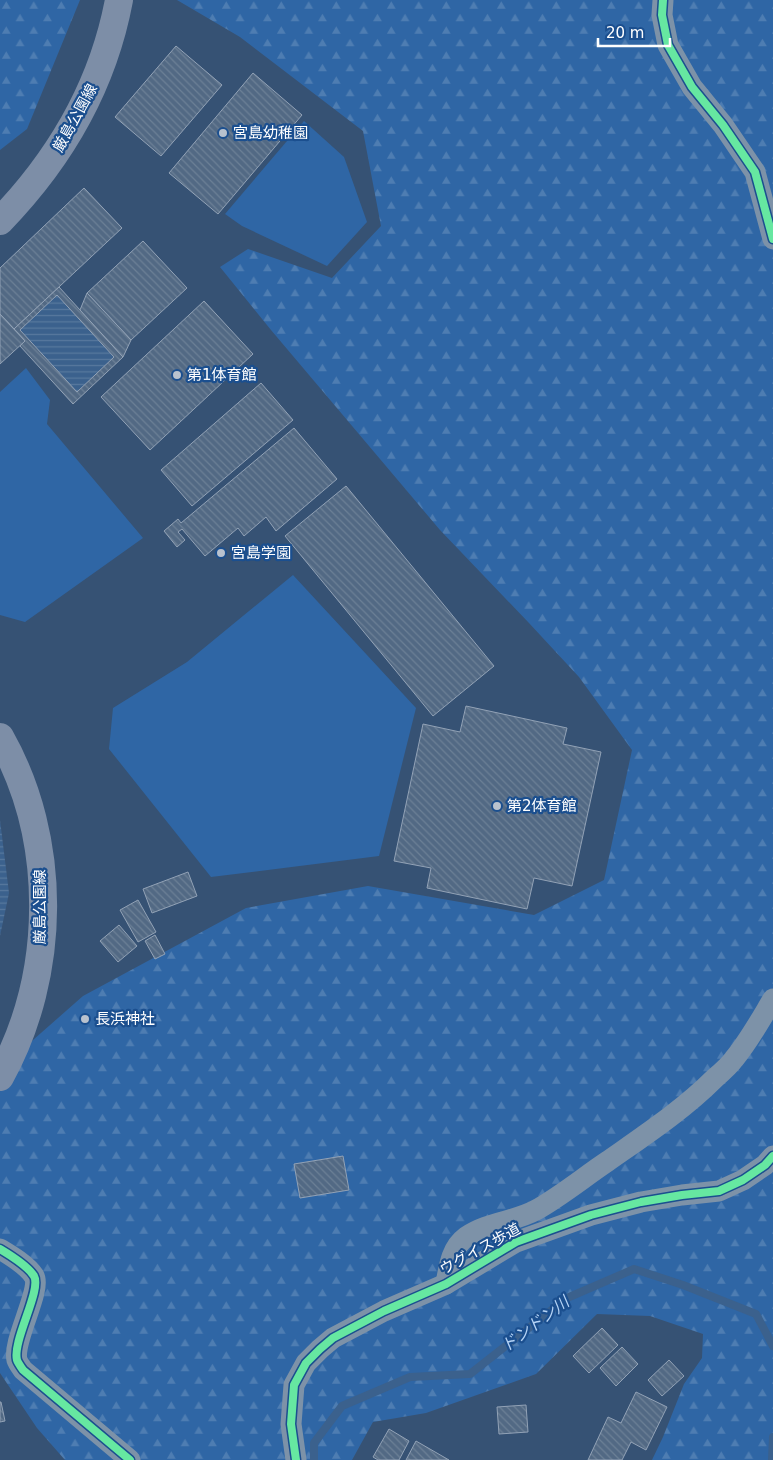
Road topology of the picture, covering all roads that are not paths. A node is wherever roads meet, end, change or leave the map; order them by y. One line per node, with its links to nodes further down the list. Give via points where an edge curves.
1 (119, 0): 3 (main road, 厳島公園線, via 107,51 77,120 57,153)
2 (663, 0): 4 (street, via 662,15 668,45 692,87 755,172)
3 (0, 221)
4 (773, 239)
5 (0, 737): 7 (main road, 厳島公園線, via 29,807 42,872 43,905 38,971 30,1003 20,1035)
6 (773, 999): 10 (street, via 734,1060 700,1093 656,1128 544,1205 524,1216 501,1221 466,1237 458,1244 452,1257)
7 (0, 1076)
8 (773, 1156): 10 (street, ウグイス歩道, via 765,1166 719,1191 640,1202 591,1215 516,1242)
9 (0, 1249): 11 (street, via 16,1258 36,1282 16,1349 17,1360 23,1370)
10 (446, 1284): 12 (street, ウグイス歩道, via 333,1338 306,1363 294,1385 291,1424)
11 (130, 1460)
12 (296, 1460)

